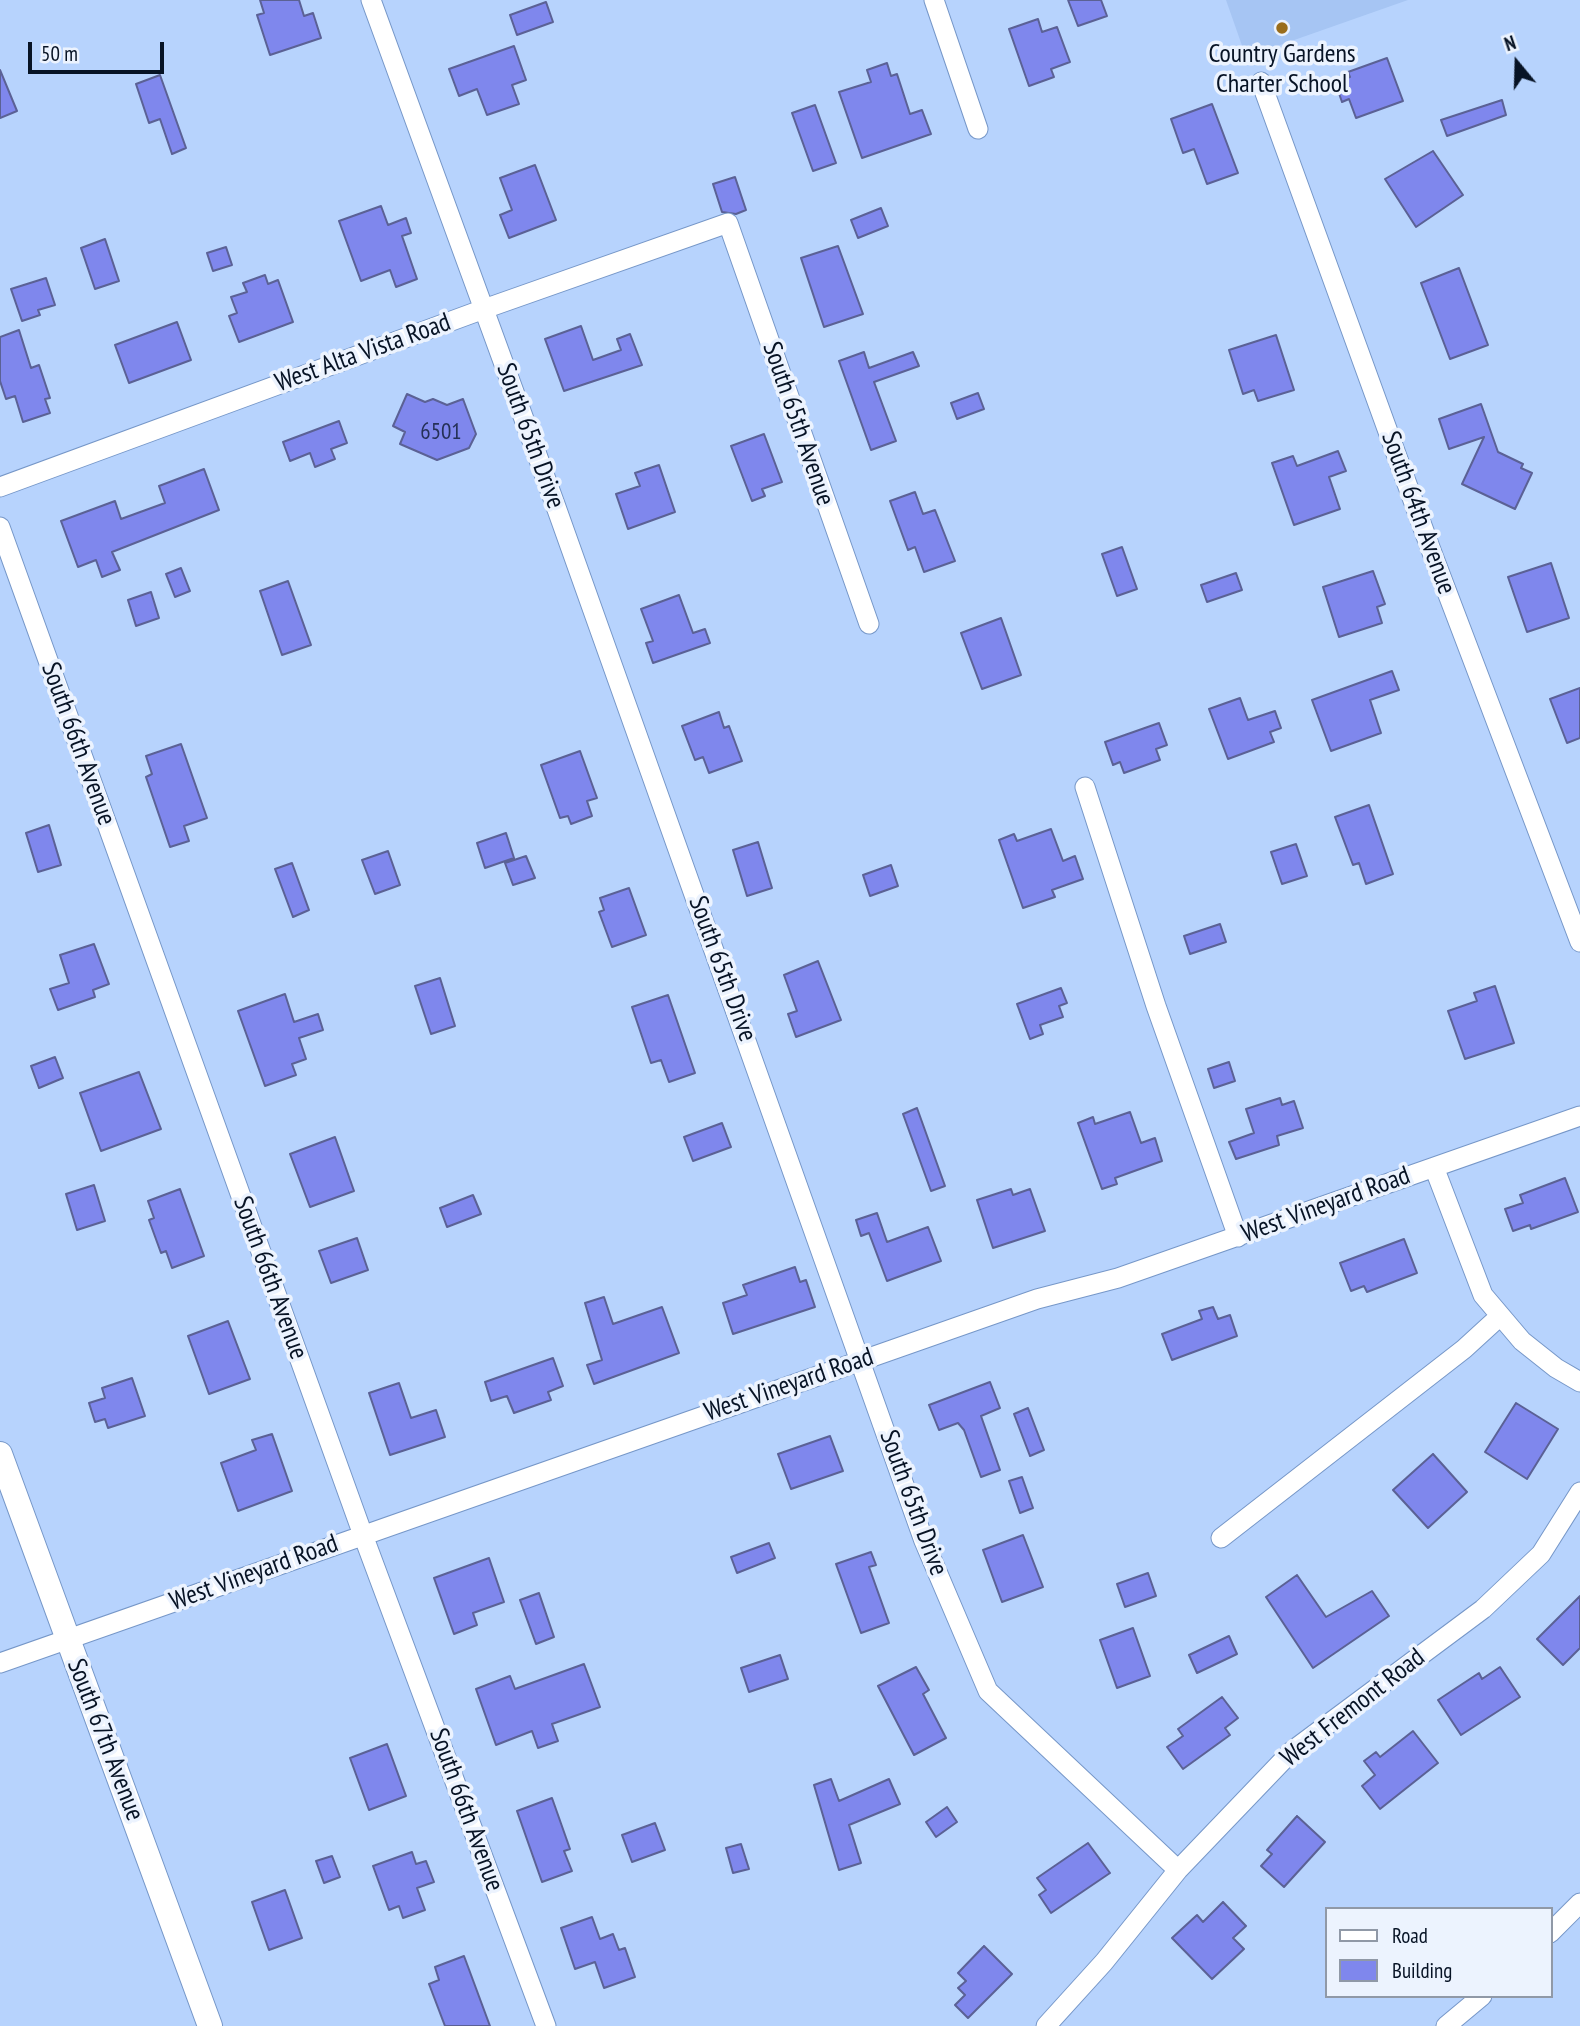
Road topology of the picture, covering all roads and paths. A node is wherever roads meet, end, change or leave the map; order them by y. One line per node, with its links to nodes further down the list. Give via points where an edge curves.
1 (371, 0): 6 (street, South 65th Drive)
2 (934, 0): 4 (street)
3 (1261, 82): 11 (street, South 64th Avenue)
4 (978, 129)
5 (728, 223): 6 (street, West Alta Vista Road); 9 (street, South 65th Avenue)
6 (485, 309): 7 (street, West Alta Vista Road); 16 (street, South 65th Drive)
7 (0, 487)
8 (0, 527): 20 (street, South 66th Avenue)
9 (869, 624)
10 (1085, 787): 14 (street)
11 (1580, 942)
12 (1580, 1116): 13 (street, West Vineyard Road)
13 (1434, 1167): 14 (street, West Vineyard Road); 15 (street, via 1478,1285)
14 (1238, 1237): 16 (street, West Vineyard Road)
15 (1499, 1317): 17 (street, via 1522,1341); 21 (street)
16 (862, 1359): 20 (street, West Vineyard Road); 24 (street, South 65th Drive, via 925,1541 988,1692)
17 (1580, 1382)
18 (0, 1454): 22 (main road, South 67th Avenue)
19 (1580, 1492): 24 (street, West Fremont Road, via 1541,1555 1483,1609 1292,1751)
20 (363, 1535): 22 (street, West Vineyard Road); 29 (street, South 66th Avenue)
21 (1221, 1538)
22 (67, 1639): 23 (street, West Vineyard Road); 28 (main road, South 67th Avenue)
23 (0, 1663)
24 (1178, 1870): 30 (street, West Fremont Road)
25 (1580, 1903): 26 (street)
26 (1552, 1931)
27 (1480, 1998): 31 (street)
28 (210, 2026)
29 (546, 2026)
30 (1046, 2026)
31 (1446, 2026)

